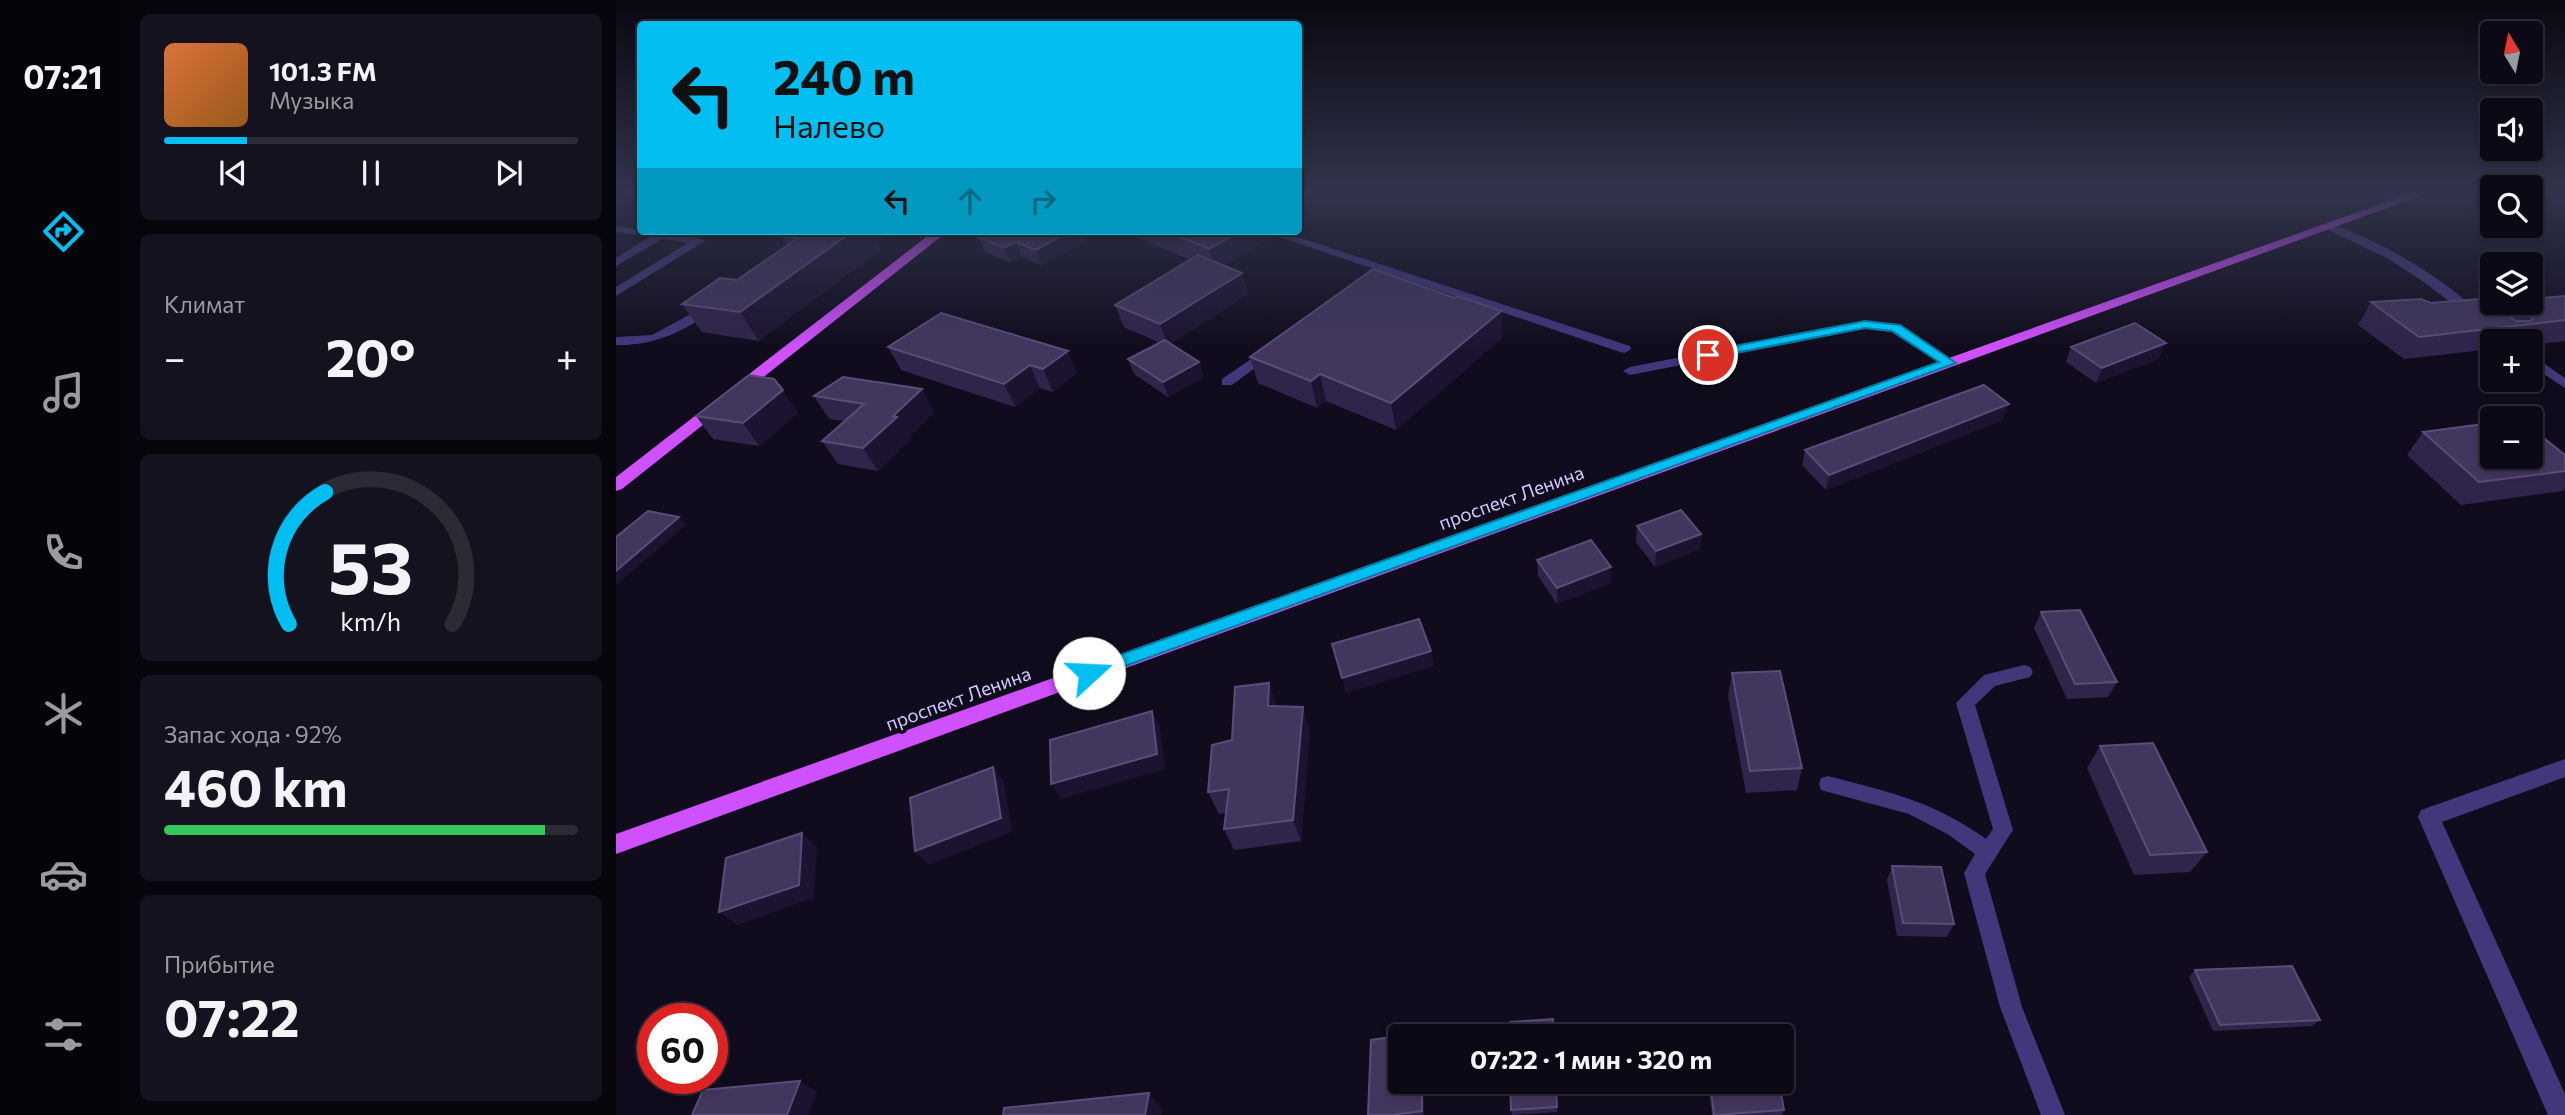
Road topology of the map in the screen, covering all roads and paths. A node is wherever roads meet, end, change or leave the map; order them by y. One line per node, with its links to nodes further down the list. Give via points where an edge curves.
1 (644, 245): 7 (lane)
2 (692, 245): 8 (lane)
3 (922, 245): 19 (main road)
4 (1305, 245): 13 (lane, via 1375,272)
5 (2279, 245): 14 (main road, проспект Ленина)
6 (2367, 245): 10 (lane, via 2418,273)
7 (616, 262)
8 (616, 292)
9 (720, 301): 11 (lane, via 656,339)
10 (2476, 317)
11 (616, 341)
12 (1282, 341): 17 (lane)
13 (1625, 349)
14 (1949, 363): 16 (street, via 1895,328 1865,325); 23 (main road, проспект Ленина)
15 (2543, 368): 18 (lane)
16 (1630, 371)
17 (1227, 382)
18 (2565, 384)
19 (616, 485)
20 (2025, 672): 24 (lane, via 1990,680 1965,704 2003,830)
21 (2565, 768): 26 (street, via 2430,817)
22 (1828, 784): 24 (lane, via 1913,807)
23 (616, 844)
24 (1988, 852): 25 (lane, via 1974,873 2011,1007)
25 (2053, 1115)
26 (2561, 1115)

